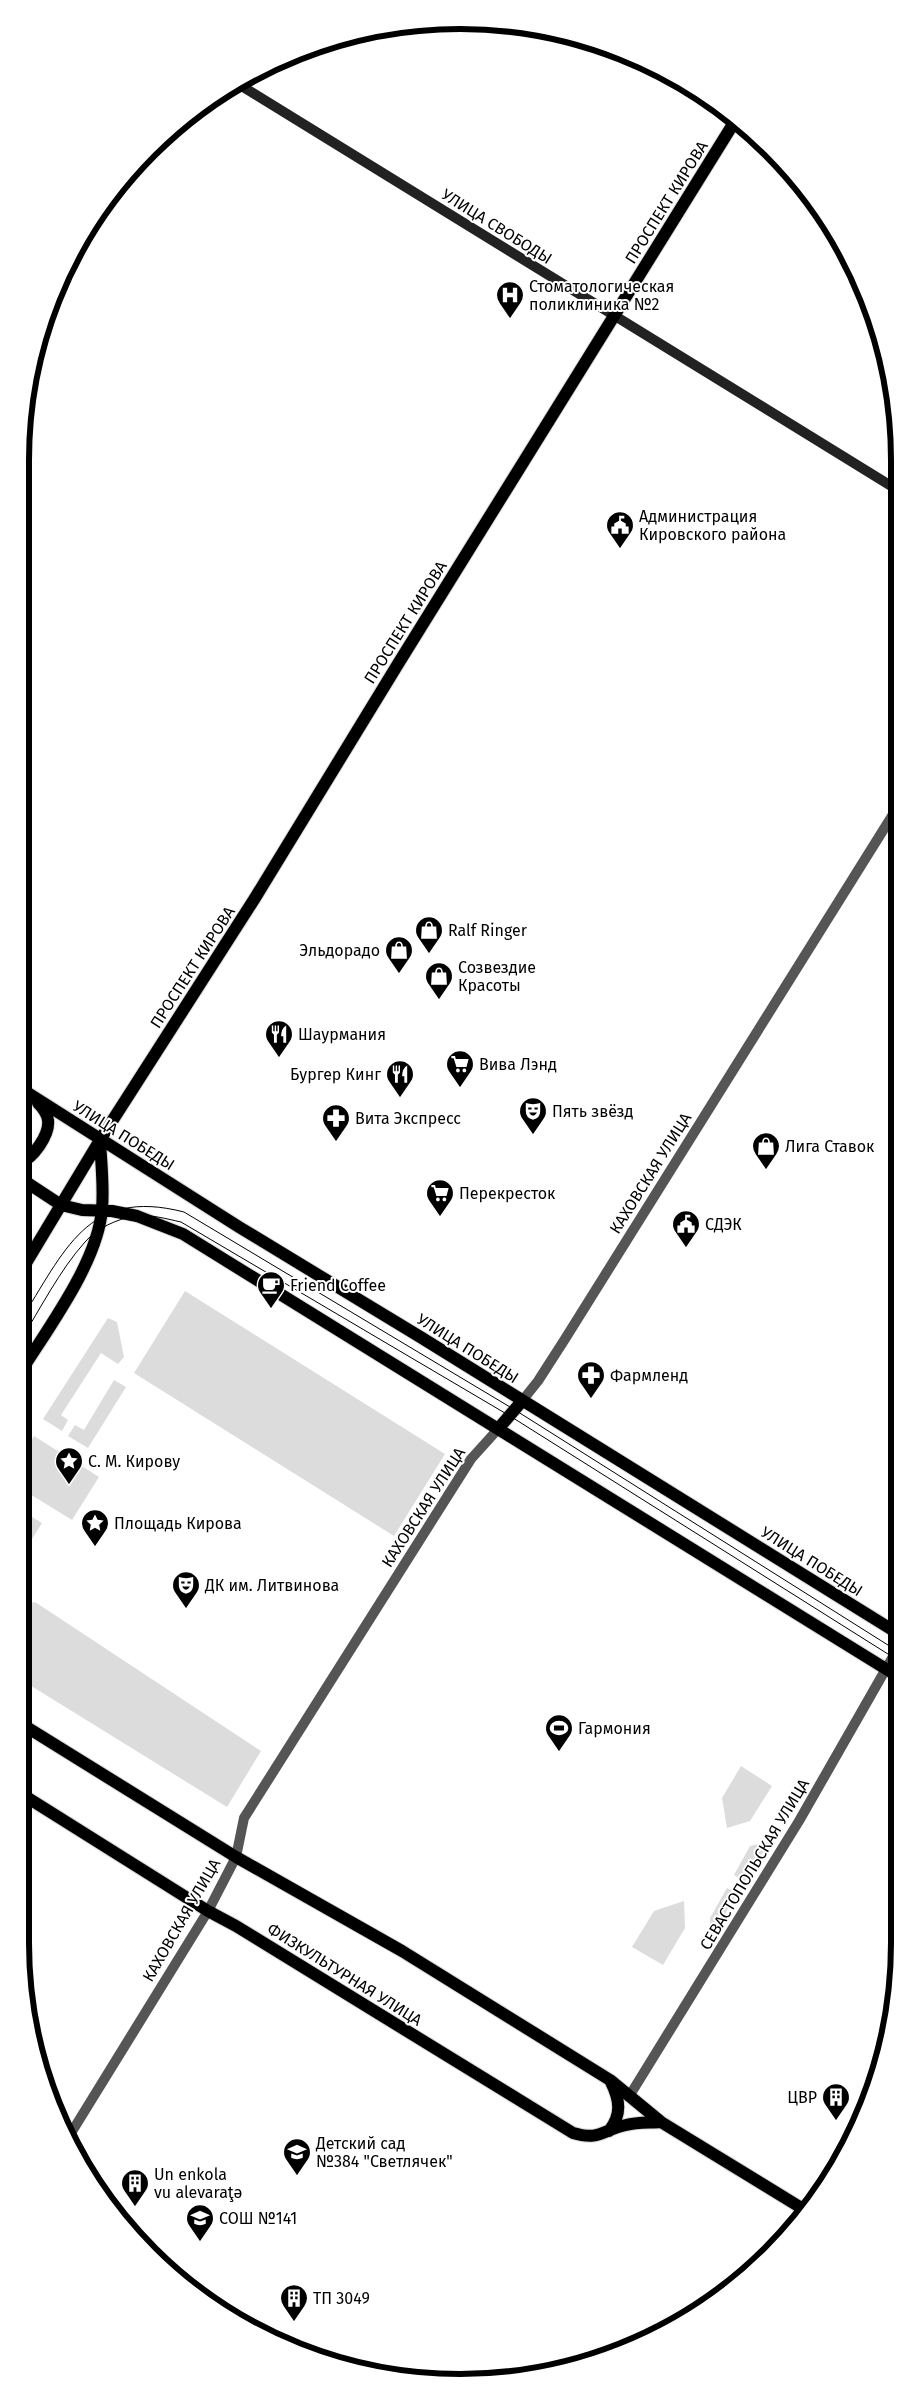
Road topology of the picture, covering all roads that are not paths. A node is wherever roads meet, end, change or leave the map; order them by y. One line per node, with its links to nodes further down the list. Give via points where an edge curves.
1 (244, 87): 3 (street, УЛИЦА СВОБОДЫ)
2 (732, 126): 3 (main road, ПРОСПЕКТ КИРОВА)
3 (615, 316): 4 (street, УЛИЦА СВОБОДЫ); 8 (main road, ПРОСПЕКТ КИРОВА, via 255,898)
4 (891, 486)
5 (891, 818): 15 (street, КАХОВСКАЯ УЛИЦА, via 538,1381)
6 (29, 1094): 7 (main road, УЛИЦА ПОБЕДЫ)
7 (33, 1097): 8 (main road, УЛИЦА ПОБЕДЫ); 9 (main road, via 45,1110 48,1121 47,1130)
8 (100, 1140): 11 (main road, ПРОСПЕКТ КИРОВА); 12 (main road); 15 (main road, УЛИЦА ПОБЕДЫ)
9 (29, 1158)
10 (29, 1184): 11 (main road)
11 (61, 1205): 12 (main road); 13 (main road, ПРОСПЕКТ КИРОВА)
12 (102, 1210): 14 (main road, via 81,1275); 16 (main road, via 137,1216 183,1234)
13 (29, 1257)
14 (29, 1359)
15 (522, 1401): 16 (main road, КАХОВСКАЯ УЛИЦА); 17 (main road, УЛИЦА ПОБЕДЫ)
16 (499, 1428): 19 (main road); 23 (street, КАХОВСКАЯ УЛИЦА, via 471,1459 244,1818)
17 (891, 1629)
18 (891, 1660): 19 (street, СЕВАСТОПОЛЬСКАЯ УЛИЦА)
19 (886, 1669): 20 (main road); 26 (street, СЕВАСТОПОЛЬСКАЯ УЛИЦА, via 799,1821)
20 (891, 1672)
21 (29, 1729): 23 (main road)
22 (29, 1800): 24 (main road, ФИЗКУЛЬТУРНАЯ УЛИЦА)
23 (236, 1857): 24 (street, КАХОВСКАЯ УЛИЦА); 25 (main road, via 370,1931)
24 (208, 1911): 28 (main road, ФИЗКУЛЬТУРНАЯ УЛИЦА, via 573,2133 599,2136); 29 (street, КАХОВСКАЯ УЛИЦА)
25 (610, 2080): 26 (main road); 28 (main road, via 620,2110)
26 (630, 2095): 27 (main road)
27 (661, 2122): 28 (main road, ФИЗКУЛЬТУРНАЯ УЛИЦА, via 634,2124); 30 (main road)
28 (609, 2131)
29 (72, 2132)
30 (801, 2208)

